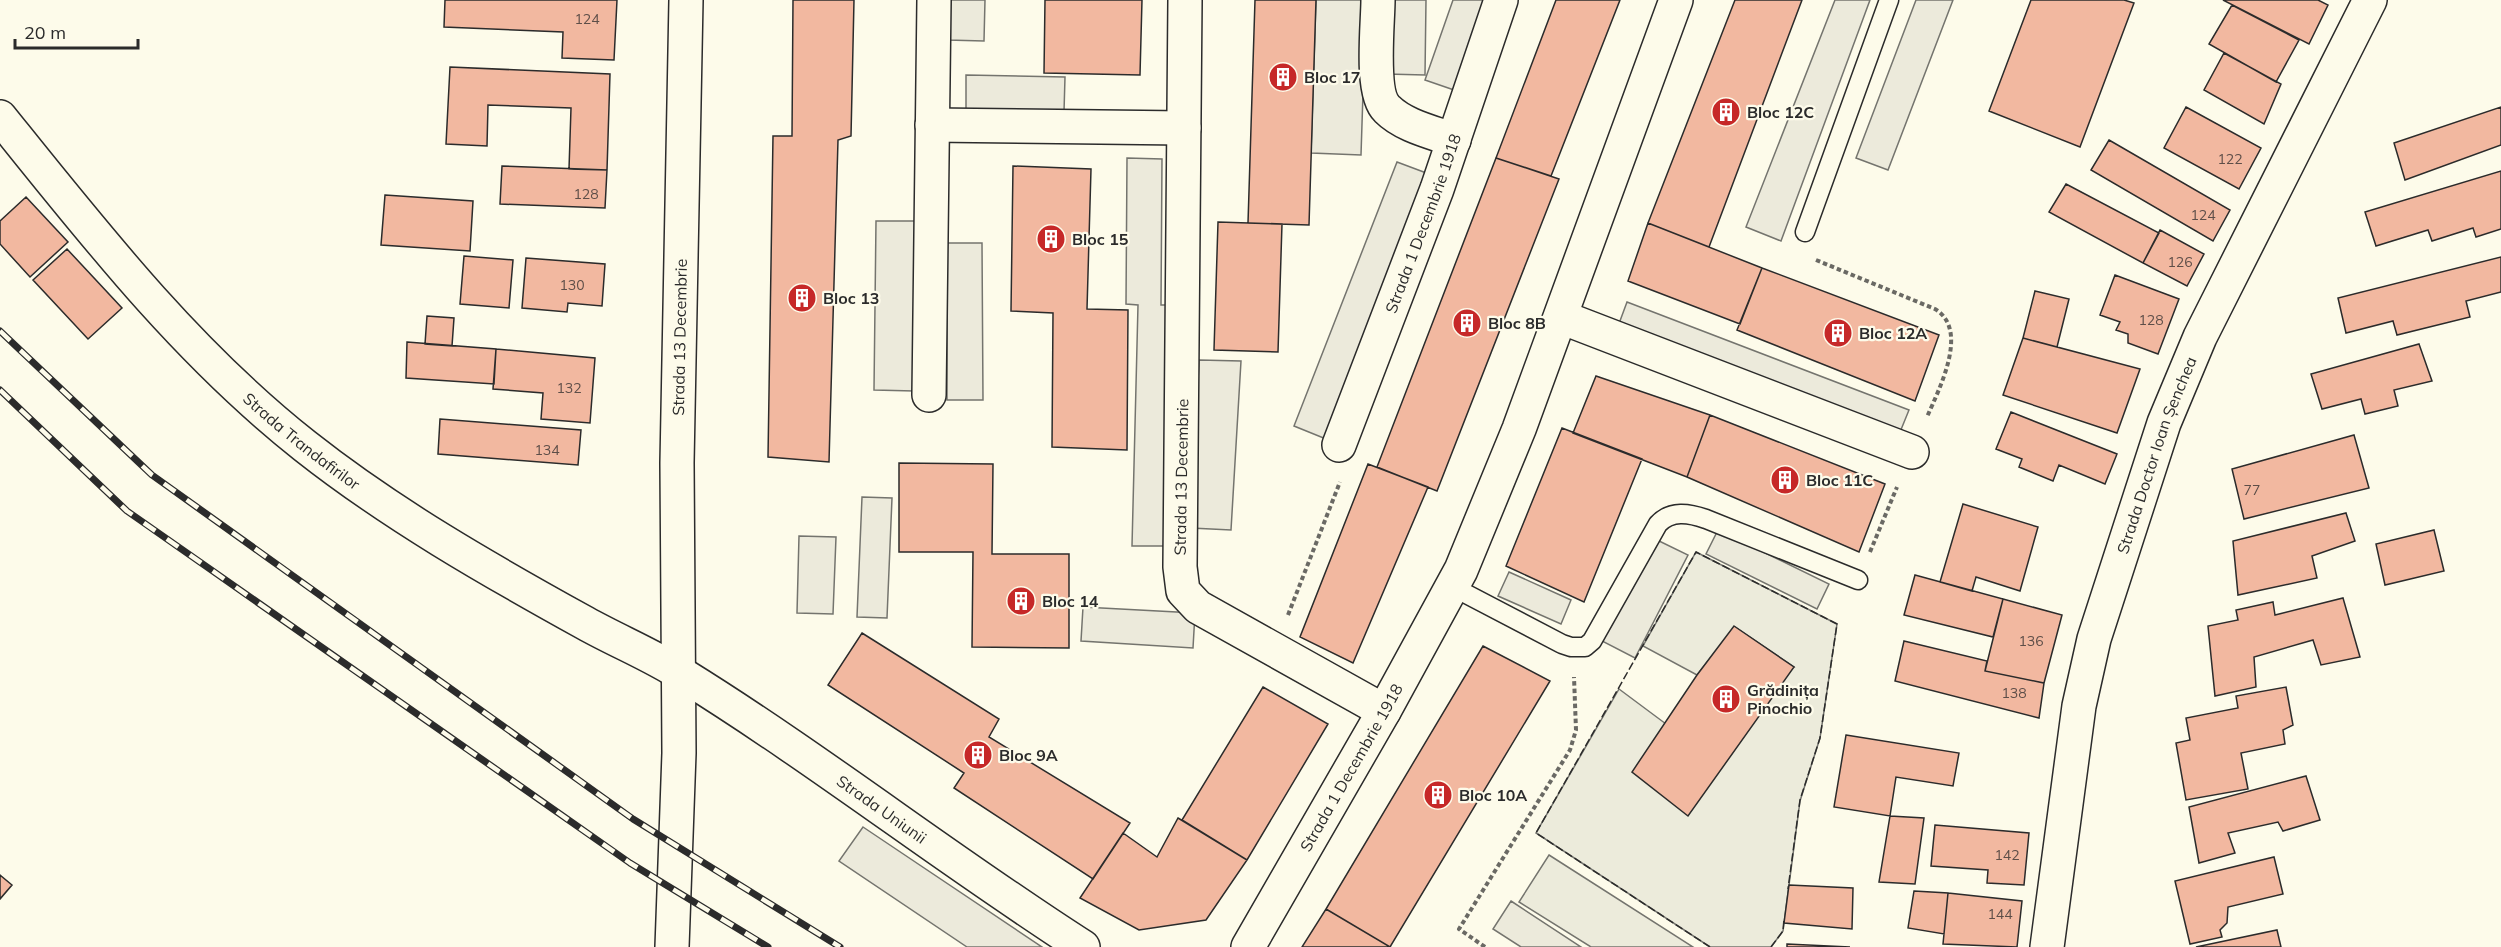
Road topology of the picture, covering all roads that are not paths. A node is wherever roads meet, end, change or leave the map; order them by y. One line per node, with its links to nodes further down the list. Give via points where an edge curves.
1 (686, 0): 20 (street, Strada 13 Decembrie, via 677,429)
2 (934, 0): 10 (street)
3 (1185, 0): 11 (street, Strada 13 Decembrie)
4 (1378, 0): 12 (street, via 1378,83 1382,104 1399,118)
5 (1501, 0): 12 (street, Strada 1 Decembrie 1918)
6 (1676, 0): 14 (street, Strada 1 Decembrie 1918)
7 (1889, 0): 13 (lane)
8 (2370, 0): 25 (street, Strada Doctor Ioan Șenchea, via 2200,337 2164,423 2094,639 2079,706)
9 (0, 117): 20 (street, Strada Trandafirilor, via 172,323 261,410 307,448 460,552)
10 (932, 125): 11 (street); 15 (street)
11 (1184, 128): 21 (street, Strada 13 Decembrie, via 1183,591 1198,606)
12 (1454, 140): 16 (street, Strada 1 Decembrie 1918)
13 (1805, 232)
14 (1561, 317): 17 (street); 19 (street, Strada 1 Decembrie 1918, via 1485,516)
15 (929, 395)
16 (1339, 446)
17 (1912, 452)
18 (1858, 580): 19 (lane, via 1706,519 1675,514 1658,524 1585,647 1571,647)
19 (1453, 587): 21 (street, Strada 1 Decembrie 1918)
20 (680, 673): 22 (street, Strada 13 Decembrie); 23 (street, Strada Uniunii)
21 (1384, 711): 24 (street, Strada 1 Decembrie 1918)
22 (672, 947)
23 (1083, 947)
24 (1248, 947)
25 (2047, 947)

